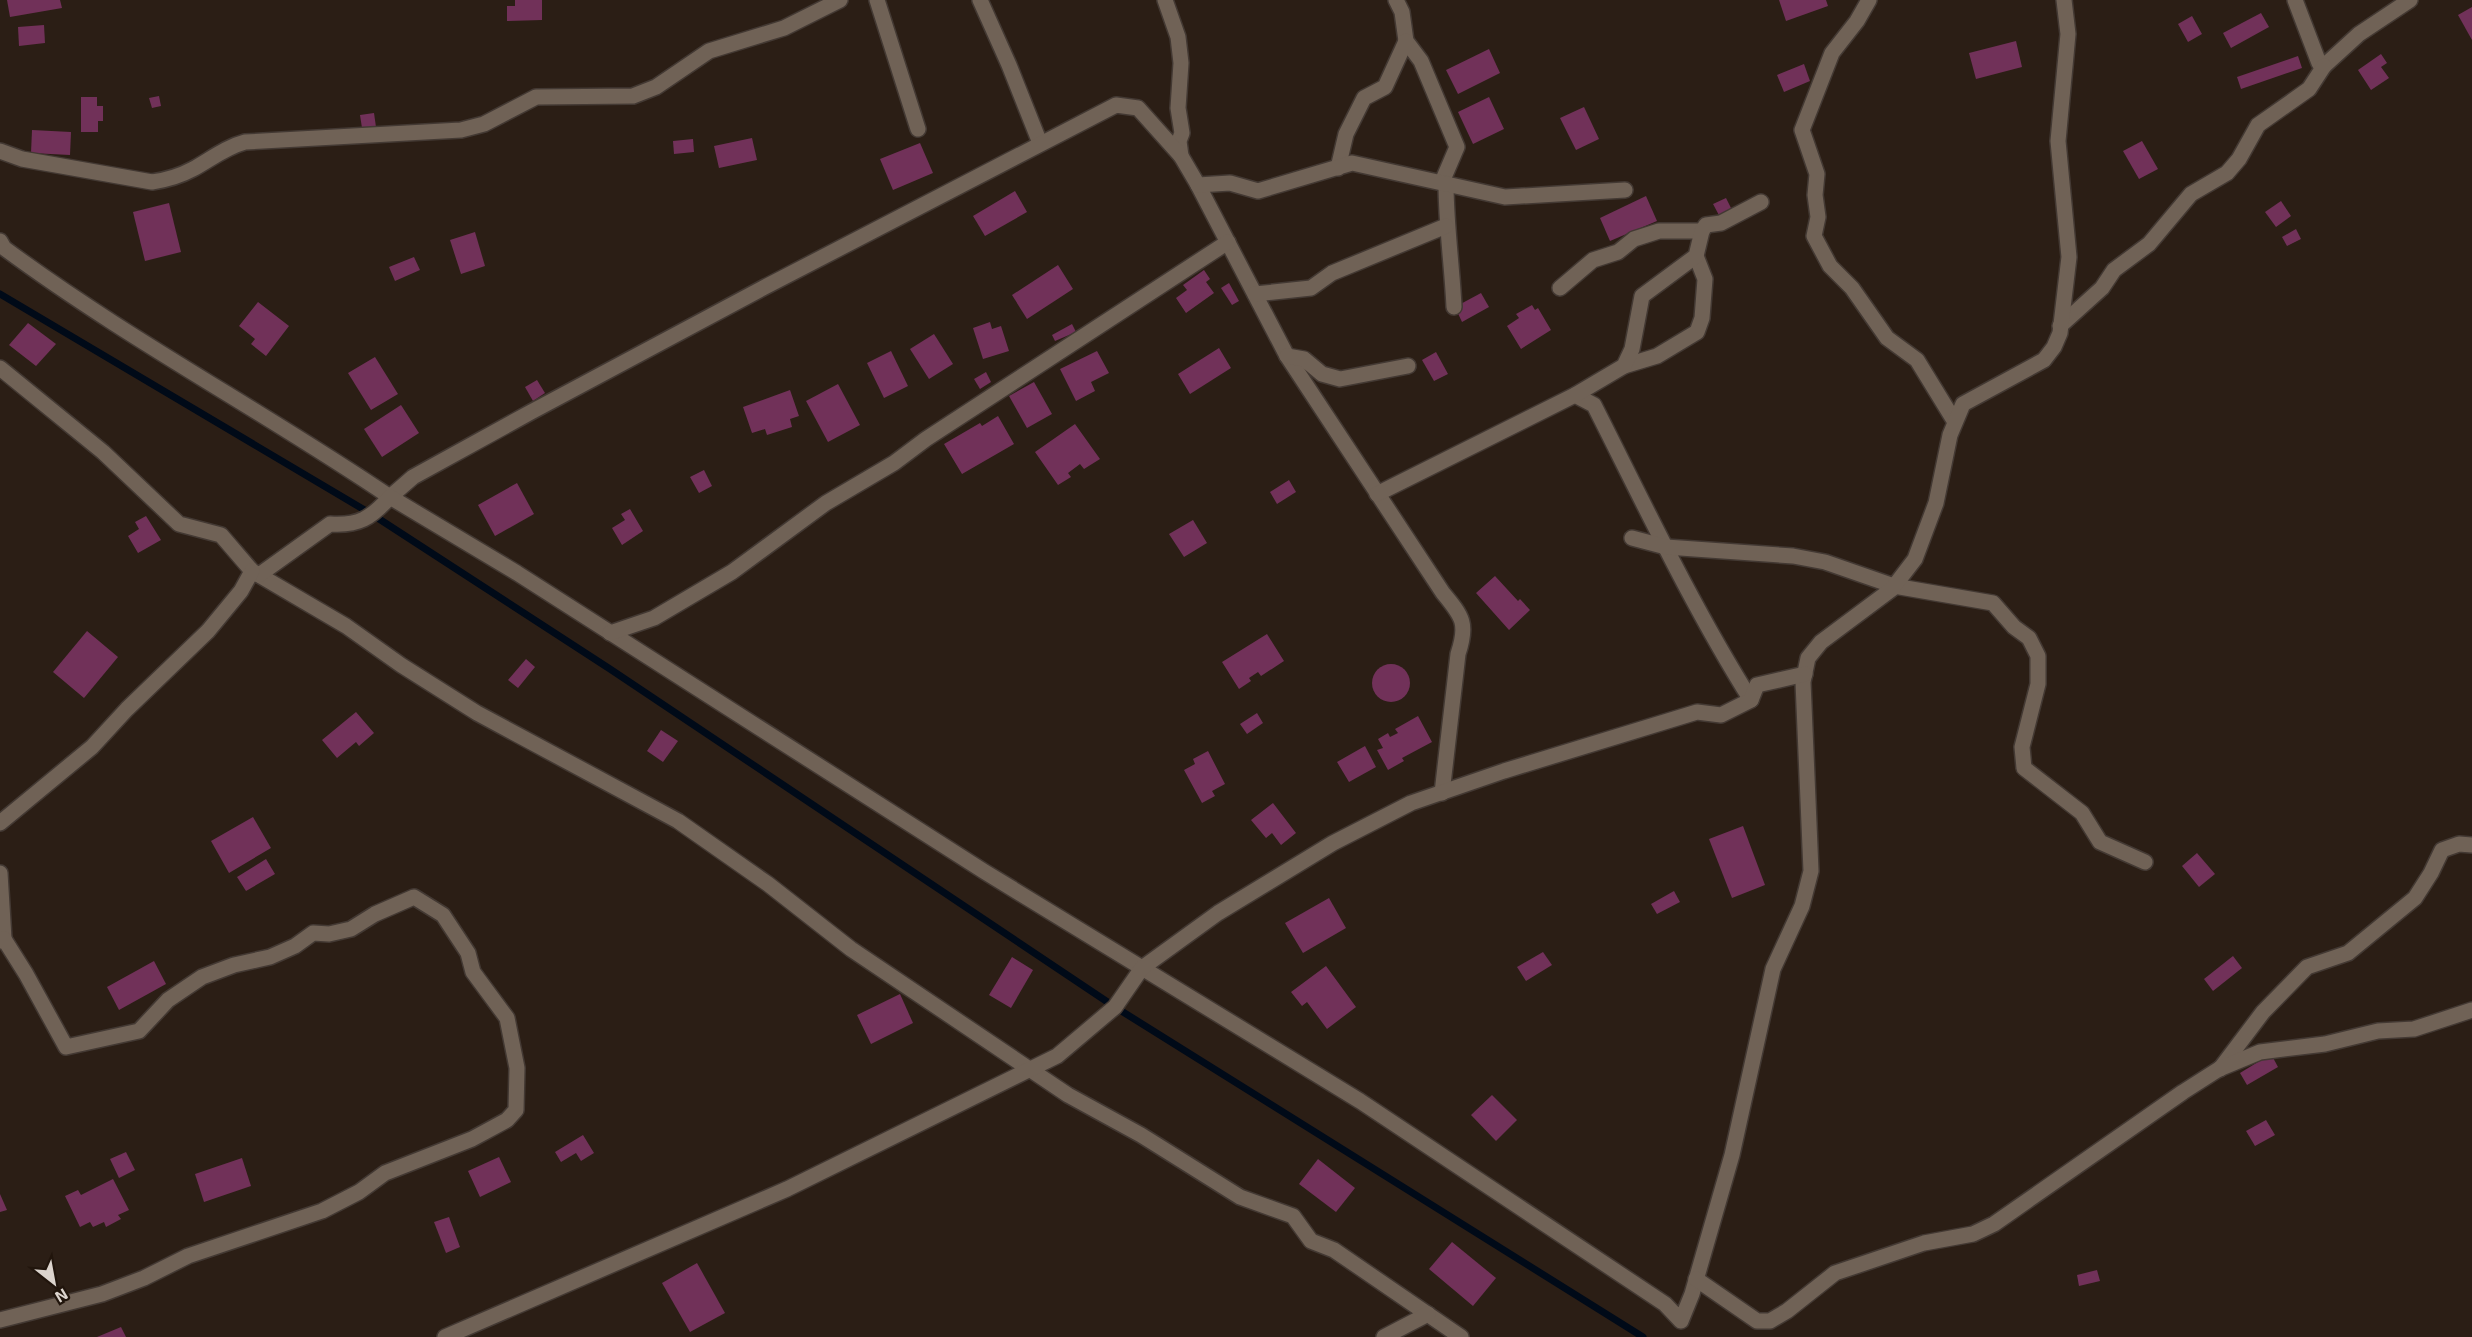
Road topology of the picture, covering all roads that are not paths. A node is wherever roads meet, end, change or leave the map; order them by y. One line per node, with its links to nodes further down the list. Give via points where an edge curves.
1 (840, 0): 14 (street, via 784,28 709,51 656,87 633,96 536,96 484,124 461,130 245,142 232,145 192,170 152,182 22,159)
2 (877, 0): 12 (street)
3 (980, 0): 13 (street)
4 (1166, 0): 15 (street, via 1178,37 1181,63)
5 (1396, 0): 10 (street)
6 (1869, 0): 35 (street, via 1832,53 1802,130 1817,174 1818,217 1814,236 1830,266 1852,288 1887,338 1917,360)
7 (2064, 0): 29 (street, via 2068,34 2058,141 2069,257)
8 (2295, 0): 11 (street, via 2319,63)
9 (2410, 0): 11 (street, via 2359,34)
10 (1406, 41): 16 (street, via 1385,87 1364,98 1346,134); 17 (street, via 1421,61 1457,147)
11 (2324, 66): 29 (street, via 2309,89 2258,125 2227,173 2191,194 2149,244 2114,270 2102,288)
12 (918, 129)
13 (1040, 143): 15 (street, via 1116,105 1138,108); 37 (street, via 521,418 413,477)
14 (0, 151)
15 (1181, 156): 18 (street)
16 (1338, 168): 17 (street, via 1352,163); 18 (street, via 1258,190 1230,183)
17 (1444, 182): 19 (street, via 1510,197); 21 (street)
18 (1198, 185): 24 (street)
19 (1625, 190)
20 (1761, 202): 22 (street, via 1721,223 1706,225)
21 (1446, 226): 27 (street, via 1332,273 1311,288); 28 (street)
22 (1702, 231): 25 (street); 26 (street, via 1659,231 1634,239 1618,252 1593,260)
23 (0, 240): 37 (street, via 12,253 104,318)
24 (1228, 242): 27 (street); 42 (street, via 894,463 826,503 732,572 654,618)
25 (1696, 256): 32 (street, via 1642,296 1632,350); 32 (street, via 1705,279 1698,332 1657,356)
26 (1560, 288)
27 (1255, 294): 30 (street)
28 (1454, 307)
29 (2060, 326): 35 (street, via 2054,347 2044,360 1963,404)
30 (1287, 356): 31 (street, via 1304,359 1322,374 1341,379); 36 (street)
31 (1408, 366)
32 (1624, 366): 34 (street)
33 (0, 369): 40 (street, via 103,452 179,524 221,535)
34 (1575, 395): 36 (street); 39 (street, via 1594,405)
35 (1955, 422): 41 (street, via 1932,514 1915,559)
36 (1377, 494): 45 (street, via 1461,615 1465,634 1458,654)
37 (390, 497): 40 (street, via 373,515 348,525 330,524); 42 (street)
38 (1632, 538): 39 (street)
39 (1666, 547): 41 (street, via 1793,556 1825,562); 44 (street)
40 (256, 573): 46 (street, via 208,631 92,747); 53 (street, via 346,626 477,713 678,821 851,949)
41 (1894, 586): 43 (street, via 1821,642 1808,658); 48 (street, via 1993,603 2029,638 2038,656 2038,684 2022,747 2024,768 2082,813 2100,842)
42 (610, 633): 51 (street)
43 (1805, 674): 44 (street, via 1756,685); 55 (street, via 1811,871 1802,906 1773,969 1732,1155)
44 (1751, 700): 45 (street, via 1721,715 1697,712)
45 (1442, 793): 51 (street, via 1411,803 1333,843 1218,913)
46 (0, 823)
47 (2472, 845): 54 (street, via 2459,844 2442,850 2415,898 2348,953 2307,967 2263,1012)
48 (2145, 862)
49 (0, 873): 50 (street)
50 (2, 940): 57 (street, via 26,974 66,1047 139,1032 168,1000 202,977 270,957 312,933 351,929 414,897 443,915 468,953 473,972 507,1018 517,1068 516,1110 507,1120 472,1139 385,1173 359,1192 322,1210 188,1256 102,1294)
51 (1142, 968): 53 (street, via 1114,1007 1057,1056); 55 (street, via 1360,1101 1665,1304 1681,1321)
52 (2472, 1010): 54 (street, via 2414,1029 2378,1031 2325,1044 2260,1052)
53 (1029, 1068): 56 (street, via 1240,1197 1293,1215 1311,1241 1335,1250); 58 (street, via 787,1189)
54 (2219, 1070): 55 (street, via 1995,1224 1973,1234 1924,1243 1835,1273 1770,1321 1757,1321)
55 (1696, 1279)
56 (1428, 1314): 59 (street); 60 (street)
57 (0, 1320)
58 (445, 1337)
59 (1384, 1337)
60 (1461, 1337)

